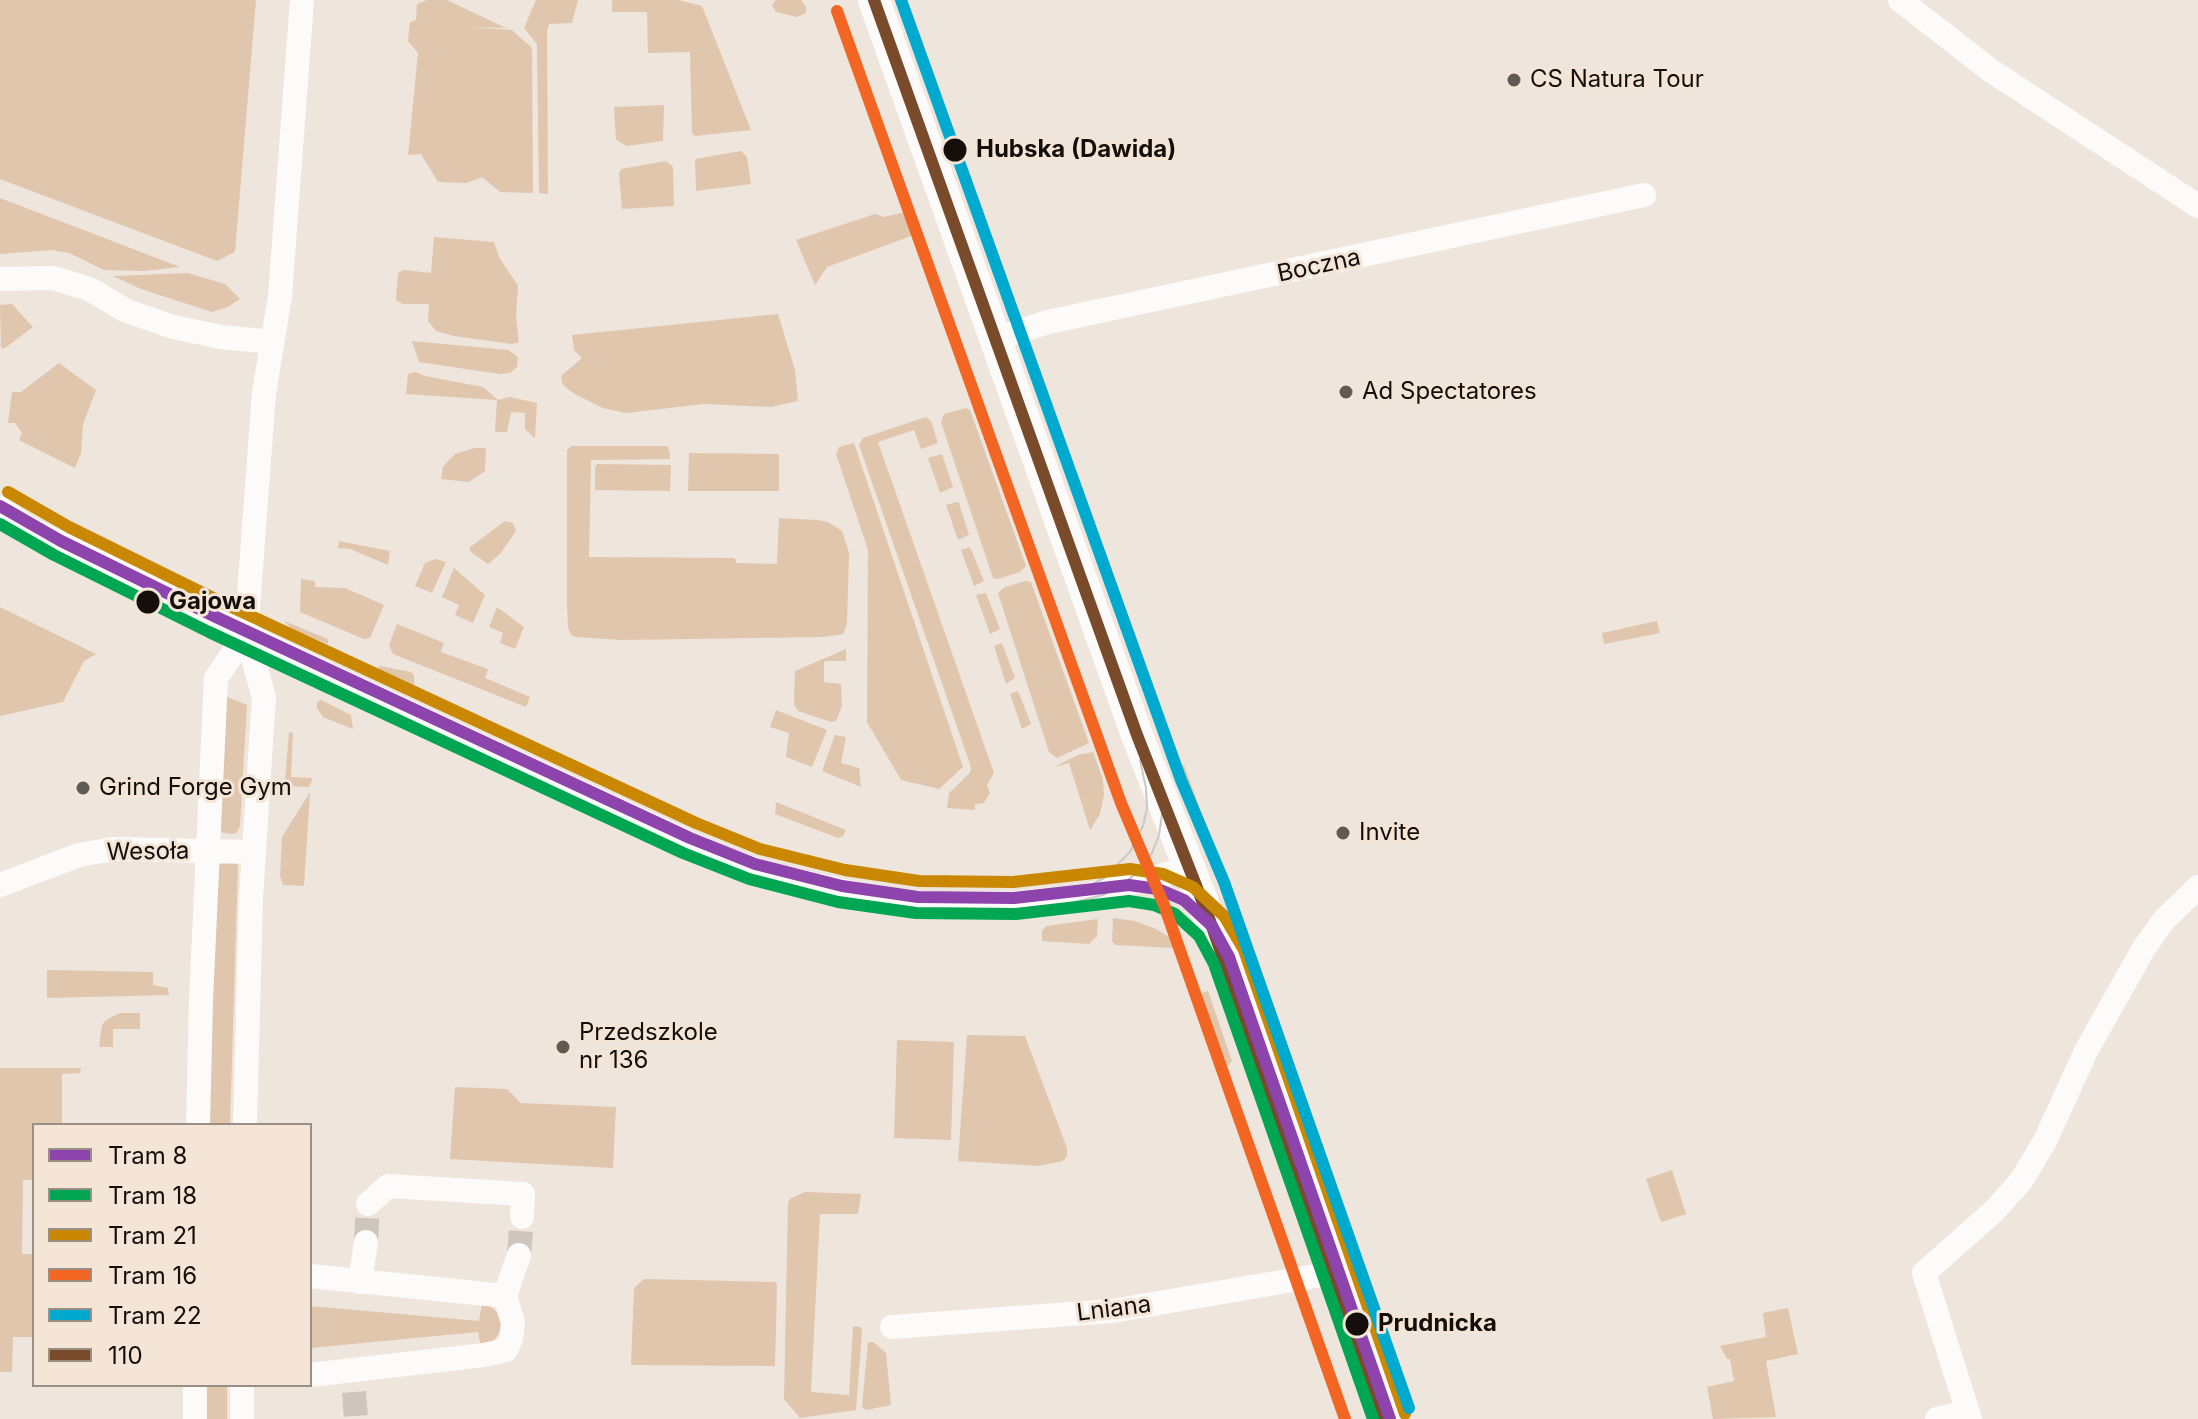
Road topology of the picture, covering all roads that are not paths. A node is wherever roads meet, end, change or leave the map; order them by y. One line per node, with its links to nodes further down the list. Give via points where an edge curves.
1 (302, 0): 8 (street)
2 (874, 0): 7 (street)
3 (1900, 0): 5 (street, via 1990,70)
4 (1644, 195): 7 (street, Boczna, via 1041,324)
5 (2198, 206)
6 (0, 279): 8 (street, via 53,278 173,327)
7 (995, 339): 15 (street)
8 (272, 342): 12 (street)
9 (0, 508): 11 (street)
10 (0, 524): 11 (street)
11 (27, 527): 12 (street)
12 (246, 634): 13 (street, via 216,678); 14 (street, via 264,697); 15 (street, via 720,857 771,875 876,898 1017,903 1085,896)
13 (208, 851): 14 (street, Wesoła); 16 (street, Wesoła, via 113,849 79,855); 18 (street)
14 (253, 852): 19 (street)
15 (1189, 868): 24 (street)
16 (0, 885)
17 (2198, 887): 32 (street, via 2144,948 2021,1181 1924,1273)
18 (198, 1123)
19 (245, 1123)
20 (368, 1204): 21 (street, via 388,1186 523,1194)
21 (522, 1217)
22 (366, 1242): 26 (street)
23 (519, 1255): 27 (street)
24 (1334, 1273): 28 (street, Lniana, via 1112,1311); 35 (street)
25 (312, 1276): 26 (street)
26 (360, 1282): 27 (street)
27 (505, 1296): 29 (street, via 513,1323 506,1350 352,1382)
28 (892, 1327)
29 (312, 1375)
30 (195, 1387): 33 (street)
31 (242, 1387): 34 (street)
32 (1969, 1416): 36 (street)
33 (195, 1419)
34 (242, 1419)
35 (1385, 1419)
36 (1937, 1419)

